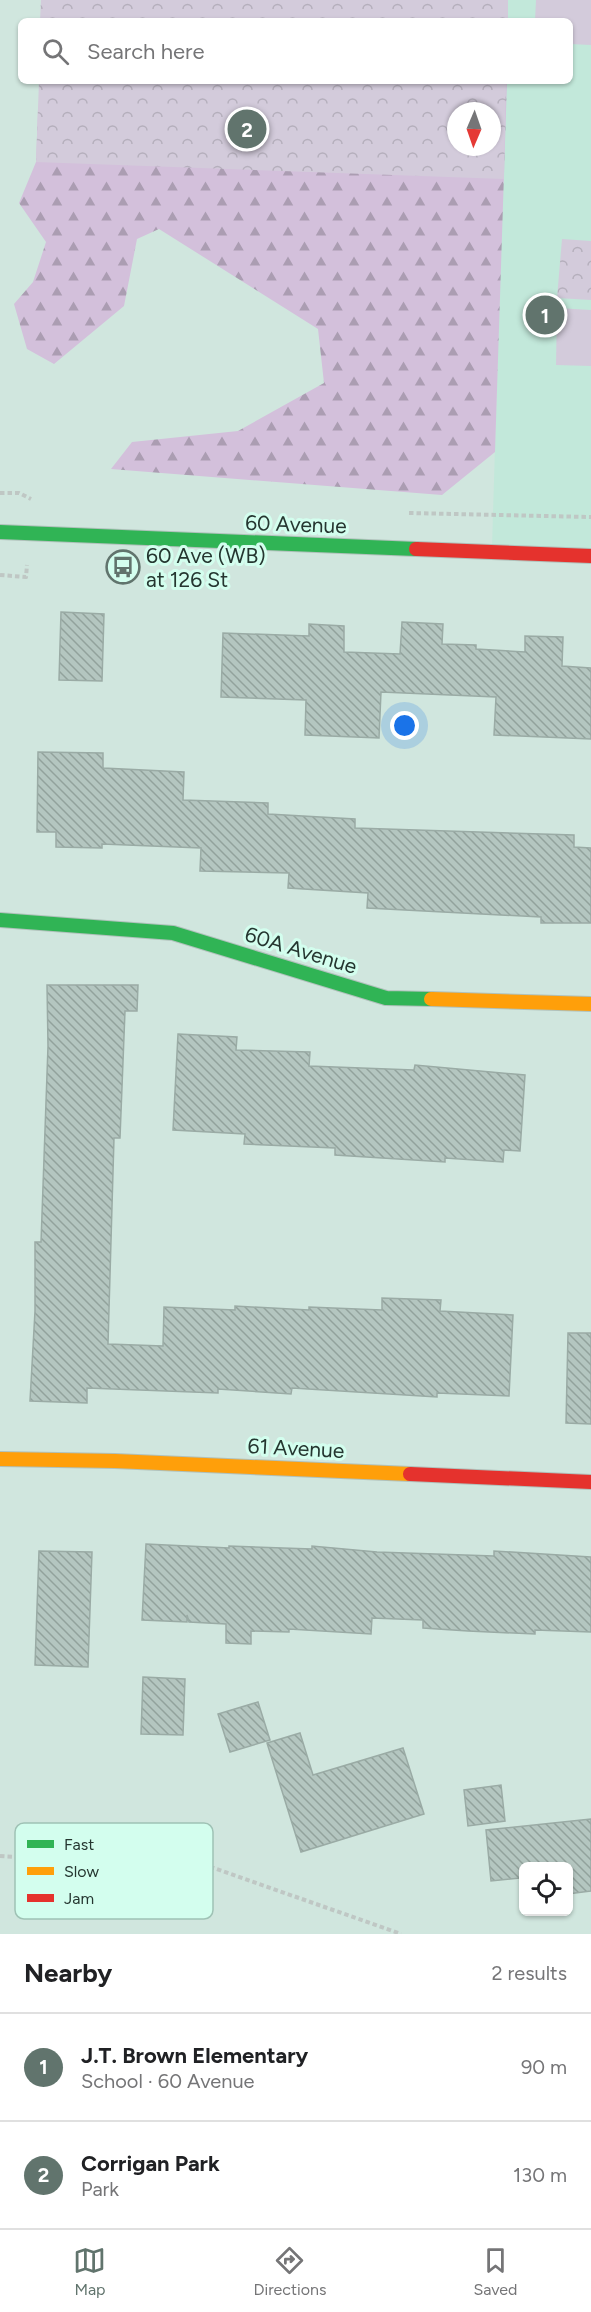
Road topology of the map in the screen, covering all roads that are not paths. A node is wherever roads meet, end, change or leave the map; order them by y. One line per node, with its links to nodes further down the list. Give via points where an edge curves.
1 (0, 532): 2 (street, 60 Avenue)
2 (591, 556)
3 (0, 920): 4 (street, 60A Avenue, via 173,933 386,998)
4 (591, 1004)
5 (0, 1459): 6 (street, 61 Avenue)
6 (591, 1482)

